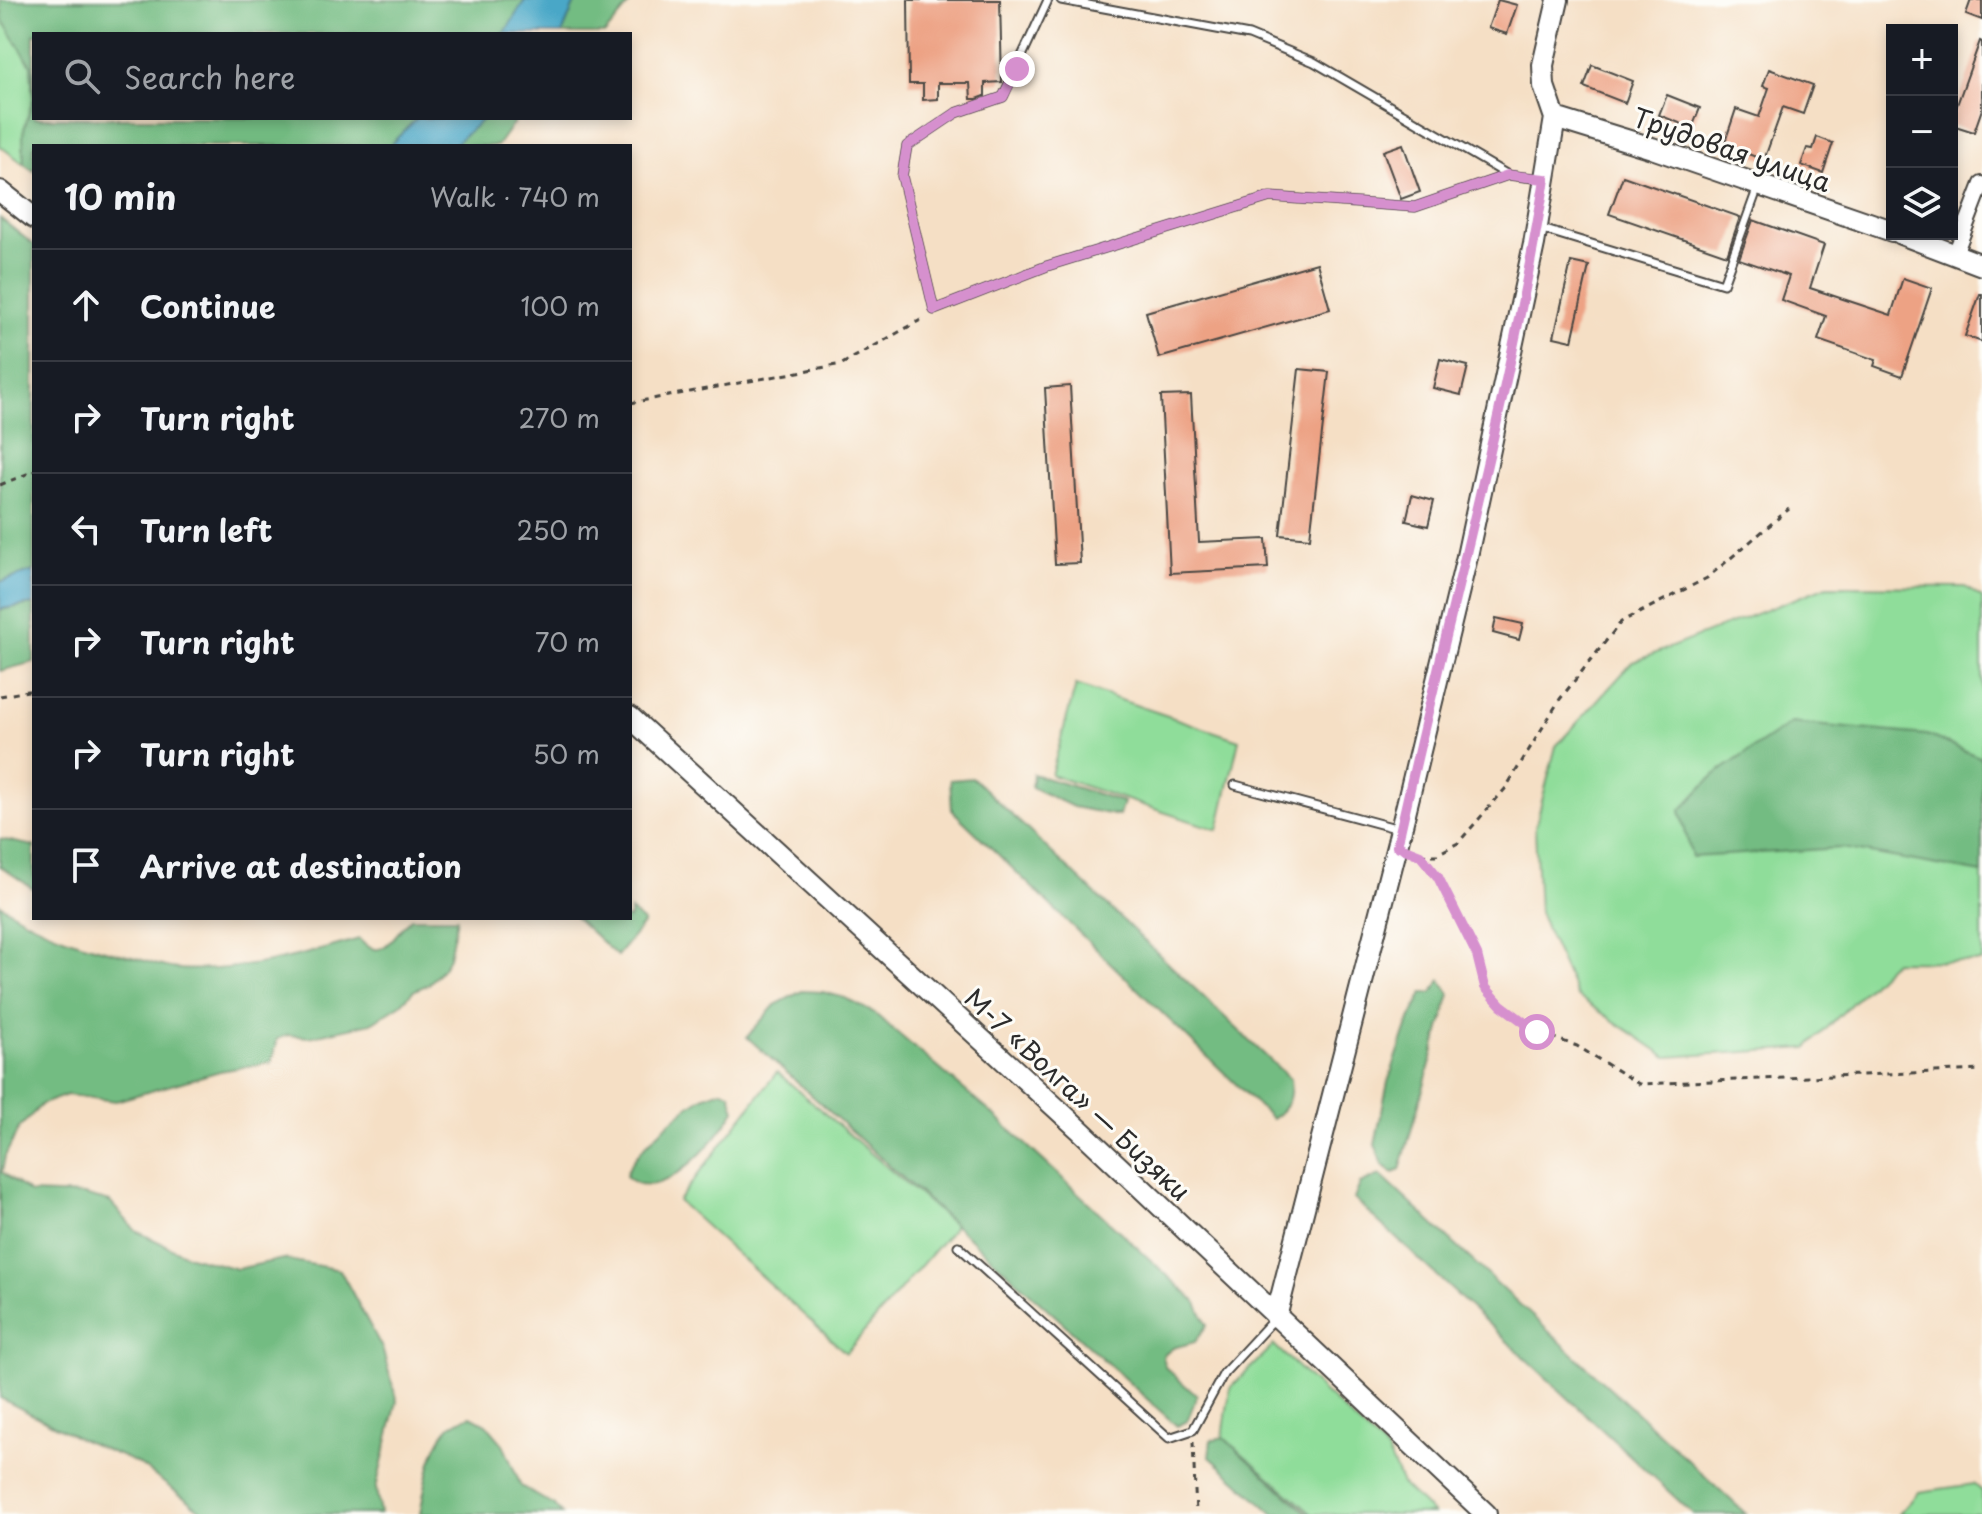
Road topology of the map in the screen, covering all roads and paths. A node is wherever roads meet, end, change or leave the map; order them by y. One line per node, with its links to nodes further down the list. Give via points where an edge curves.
1 (1048, 0): 16 (lane, via 1003,97 956,113 907,146 902,176)
2 (1061, 0): 5 (lane, via 1249,35 1314,62)
3 (1558, 0): 4 (street, via 1543,65)
4 (1555, 118): 6 (street); 8 (street, Трудовая улица)
5 (1508, 175): 6 (lane); 16 (lane, via 1415,207 1270,197 1047,266)
6 (1545, 179): 11 (street)
7 (1982, 184): 14 (street)
8 (1759, 185): 11 (lane, via 1723,284); 12 (street, Трудовая улица)
9 (0, 191): 10 (street)
10 (32, 216)
11 (1537, 227): 25 (street, via 1466,561)
12 (1886, 229)
13 (1917, 240): 14 (street)
14 (1955, 254): 15 (street)
15 (1982, 265)
16 (934, 310): 17 (path, via 842,364)
17 (632, 403)
18 (32, 472): 19 (path)
19 (0, 485)
20 (1789, 509): 26 (path, via 1707,578 1621,622 1560,699 1505,789 1458,843 1436,855)
21 (32, 690): 22 (path)
22 (0, 696)
23 (632, 719): 29 (street, М-7 «Волга» — Бизяки)
24 (1235, 785): 25 (lane)
25 (1399, 838): 26 (path); 29 (street)
26 (1420, 855): 27 (path, via 1438,877 1477,955 1485,987 1501,1005 1537,1032 1577,1046 1639,1084)
27 (1982, 1070)
28 (958, 1246): 30 (lane, via 1169,1438)
29 (1276, 1317): 30 (lane, via 1224,1373); 32 (street, М-7 «Волга» — Бизяки)
30 (1193, 1430): 31 (path)
31 (1196, 1514)
32 (1486, 1514)

